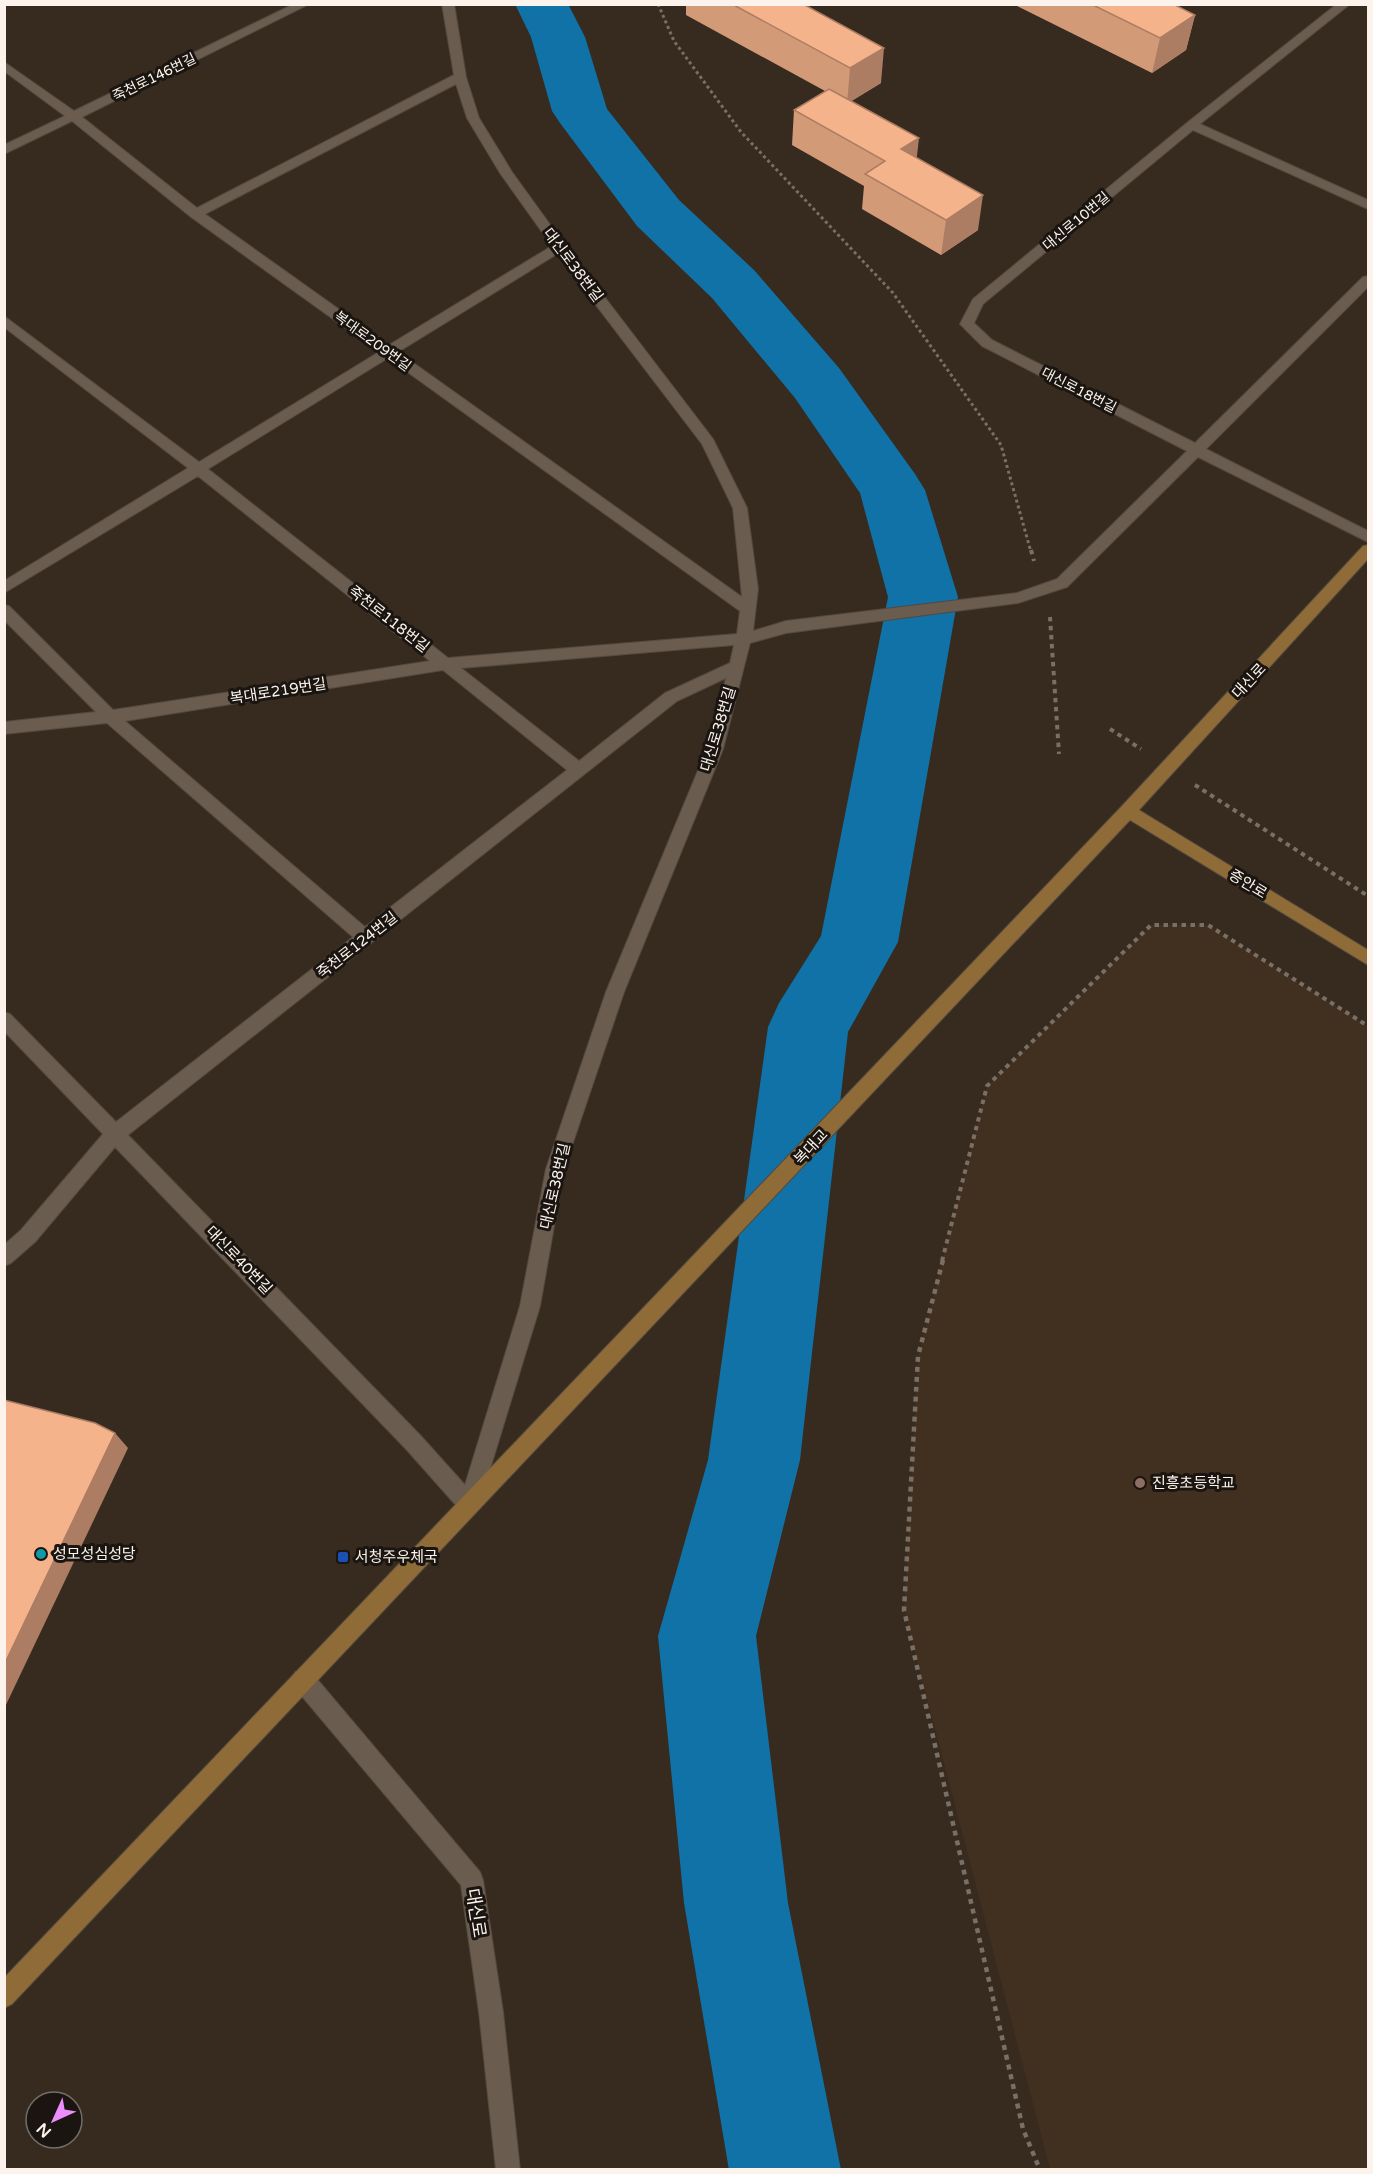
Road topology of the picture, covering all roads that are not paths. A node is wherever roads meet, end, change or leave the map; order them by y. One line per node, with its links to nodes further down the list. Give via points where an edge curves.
1 (304, 4): 6 (street, 죽천로146번길)
2 (448, 4): 5 (street, 대신로38번길)
3 (1345, 4): 7 (street, 대신로10번길)
4 (4, 65): 6 (street, 복대로209번길)
5 (460, 77): 10 (street); 11 (street, 대신로38번길, via 479,128)
6 (72, 116): 8 (street, 죽천로146번길); 10 (street, 복대로209번길)
7 (1192, 125): 9 (street); 14 (street, 대신로10번길, via 978,302)
8 (4, 150)
9 (1368, 205)
10 (195, 214): 15 (street, 복대로209번길)
11 (559, 247): 15 (street); 21 (street, 대신로38번길, via 708,442 740,508 750,589)
12 (1368, 280): 16 (street)
13 (4, 320): 17 (street)
14 (967, 324): 16 (street, 대신로18번길, via 987,343)
15 (389, 352): 17 (street); 21 (street, 복대로209번길)
16 (1195, 449): 18 (street, 대신로18번길); 23 (street, 복대로219번길, via 1062,583 1018,598 786,627)
17 (199, 469): 20 (street); 24 (street, 죽천로118번길)
18 (1368, 537)
19 (1368, 550): 29 (street, 대신로)
20 (4, 588)
21 (748, 609): 23 (street, 대신로38번길)
22 (4, 610): 26 (street)
23 (744, 639): 24 (street, 복대로219번길); 25 (street, 대신로38번길)
24 (446, 664): 26 (street, 복대로219번길); 28 (street, 죽천로118번길)
25 (736, 666): 28 (street, 죽천로124번길, via 671,698); 35 (street, 대신로38번길, via 716,749 615,992 555,1169 530,1306)
26 (111, 717): 27 (street); 30 (street)
27 (4, 729)
28 (579, 770): 30 (street, 죽천로124번길)
29 (1128, 811): 31 (street, 증안로); 35 (street, 복대교)
30 (366, 939): 33 (street, 죽천로124번길)
31 (1368, 958)
32 (4, 1019): 33 (street, 대신로40번길)
33 (116, 1133): 34 (street, 죽천로124번길, via 28,1236); 35 (street, 대신로40번길)
34 (4, 1257)
35 (470, 1505): 36 (street)
36 (303, 1680): 37 (street); 38 (street, 대신로, via 472,1880)
37 (4, 1996)
38 (508, 2169)

